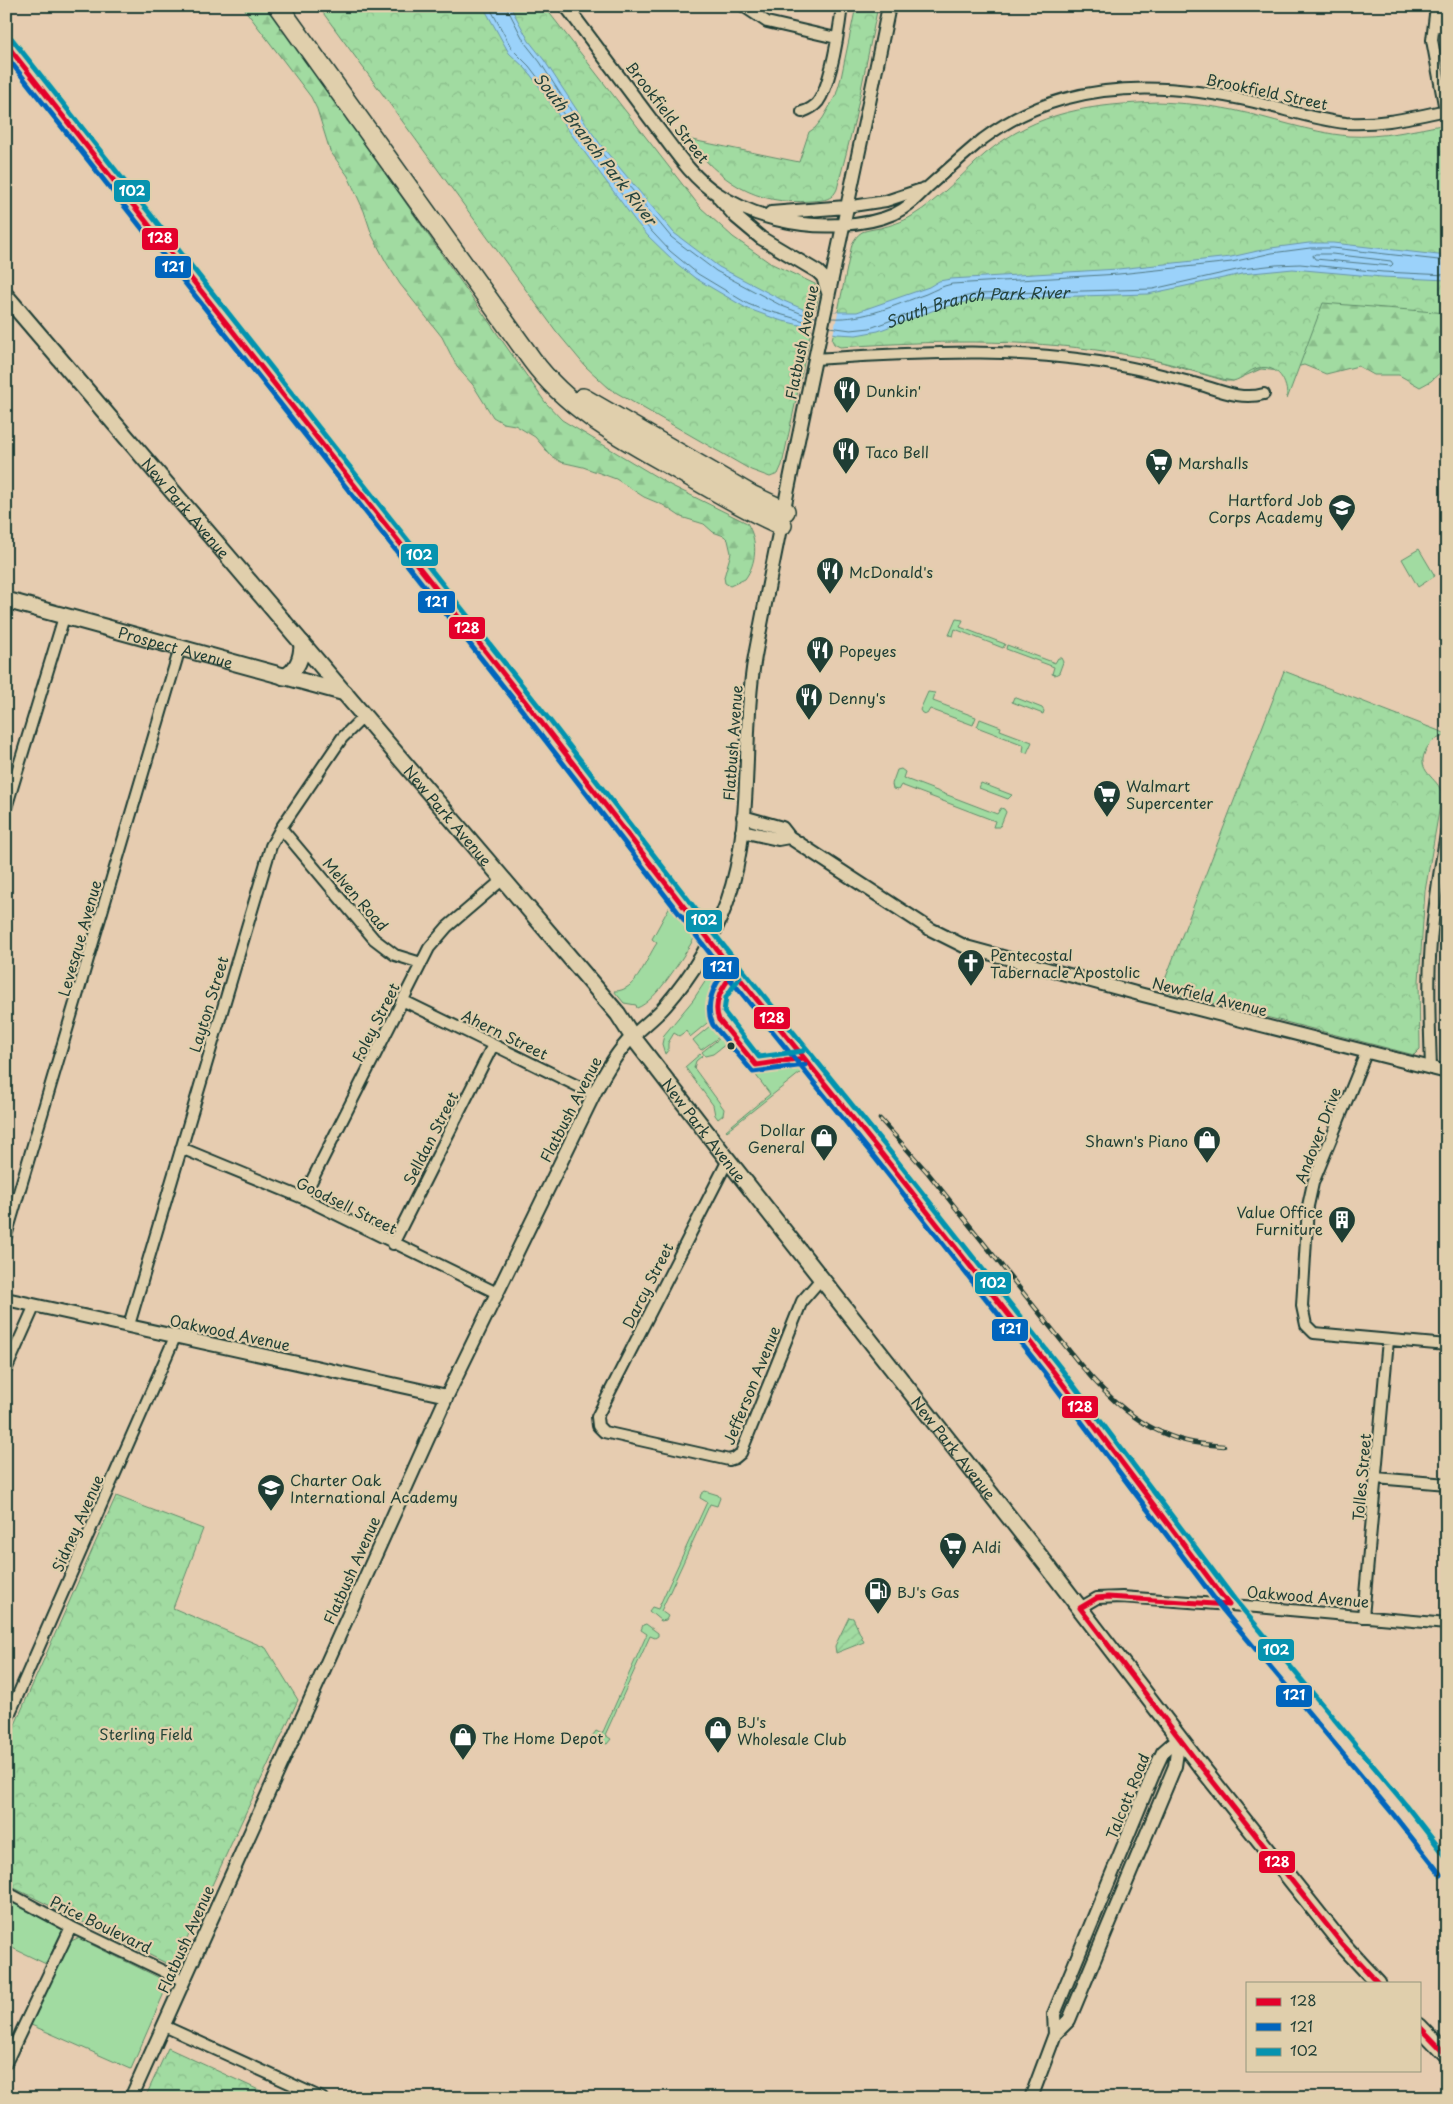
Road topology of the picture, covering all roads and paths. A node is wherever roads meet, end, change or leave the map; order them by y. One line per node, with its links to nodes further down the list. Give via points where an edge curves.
1 (278, 6): 22 (highway, via 532,360 557,389 609,429 742,506)
2 (290, 6): 22 (highway, via 558,376 591,403 743,490)
3 (566, 6): 14 (street, Brookfield Street, via 678,155)
4 (743, 6): 10 (street, via 767,22)
5 (842, 6): 10 (street)
6 (889, 6): 15 (street, Flatbush Avenue)
7 (1436, 6): 9 (street)
8 (1447, 25): 9 (street)
9 (1434, 27): 11 (street, via 1432,40)
10 (836, 38): 12 (street, via 830,72 821,97 817,104)
11 (1446, 110): 13 (street, Brookfield Street, via 1400,121 1363,124 1326,120 1241,99 1188,91 1142,89 1083,95 1048,104 1015,118 985,138)
12 (802, 112)
13 (928, 187): 15 (street, Brookfield Street, via 886,201); 17 (street, Brookfield Street, via 914,202 892,215)
14 (714, 192): 16 (street, Brookfield Street); 18 (street, via 736,218 755,233 818,272)
15 (846, 207): 16 (street, Brookfield Street); 17 (street, Flatbush Avenue)
16 (763, 214): 17 (street, Brookfield Street, via 796,224)
17 (842, 225): 18 (street, Flatbush Avenue)
18 (828, 292): 20 (street, Flatbush Avenue)
19 (6, 296): 25 (main road, New Park Avenue)
20 (814, 359): 21 (street, via 936,352 1030,354 1124,366 1237,396); 22 (street, Flatbush Avenue)
21 (1264, 394)
22 (783, 518): 31 (street, Flatbush Avenue, via 755,659)
23 (6, 600): 24 (main road, Prospect Avenue)
24 (64, 617): 26 (main road, Prospect Avenue); 30 (street)
25 (302, 643): 27 (main road, via 296,666); 28 (main road, New Park Avenue)
26 (180, 648): 27 (main road, Prospect Avenue); 48 (street, Levesque Avenue)
27 (284, 677): 28 (main road, Prospect Avenue)
28 (345, 694): 29 (main road, New Park Avenue)
29 (364, 716): 32 (street, Layton Street, via 342,738); 36 (main road, New Park Avenue)
30 (6, 808)
31 (743, 817): 34 (street, Flatbush Avenue); 35 (street, Newfield Avenue, via 782,828)
32 (281, 828): 37 (street, Melven Road, via 374,939 395,955); 45 (street, Layton Street, via 268,855)
33 (1447, 829): 42 (street, via 1436,888 1430,949)
34 (742, 831): 35 (street, via 778,839); 39 (street, Flatbush Avenue, via 728,899 709,945 665,1006)
35 (789, 837): 41 (street, Newfield Avenue, via 930,930 966,948)
36 (502, 880): 37 (street, Foley Street, via 447,927 428,948); 39 (main road, New Park Avenue, via 618,1014)
37 (421, 963): 38 (street, Foley Street)
38 (402, 1000): 40 (street, Ahern Street); 47 (street, Foley Street)
39 (632, 1036): 44 (street, Flatbush Avenue); 46 (main road, New Park Avenue)
40 (493, 1045): 44 (street, Ahern Street); 49 (street, Selldan Street)
41 (1366, 1052): 42 (street, Newfield Avenue); 56 (street, Andover Drive, via 1313,1183 1308,1206 1302,1306 1306,1325 1314,1333)
42 (1431, 1069): 43 (street, Newfield Avenue)
43 (1447, 1072)
44 (594, 1094): 51 (street, Flatbush Avenue)
45 (181, 1148): 47 (street, Goodsell Street); 54 (street, Layton Street)
46 (728, 1160): 50 (main road, New Park Avenue); 60 (street, Darcy Street, via 597,1417)
47 (303, 1198): 49 (street, Goodsell Street)
48 (6, 1236)
49 (393, 1244): 51 (street, Goodsell Street)
50 (822, 1279): 60 (street, Jefferson Avenue, via 802,1301 741,1453 736,1458 729,1460 604,1432); 63 (main road, New Park Avenue)
51 (497, 1293): 59 (street, Flatbush Avenue)
52 (6, 1299): 53 (street, Oakwood Avenue)
53 (35, 1305): 54 (street, Oakwood Avenue); 58 (street)
54 (129, 1325): 55 (street, Oakwood Avenue)
55 (175, 1337): 59 (street, Oakwood Avenue); 66 (street, Sidney Avenue)
56 (1388, 1340): 57 (street, Andover Drive); 61 (street, Tolles Street)
57 (1447, 1345)
58 (6, 1370)
59 (447, 1396): 74 (street, Flatbush Avenue)
60 (598, 1426)
61 (1376, 1478): 62 (street); 64 (street, Tolles Street)
62 (1447, 1484)
63 (1080, 1608): 64 (street, Oakwood Avenue, via 1097,1598 1122,1597); 67 (main road, New Park Avenue)
64 (1363, 1617): 65 (street, Oakwood Avenue)
65 (1447, 1624)
66 (6, 1722)
67 (1179, 1738): 68 (street, Talcott Road, via 1163,1752); 69 (street, Talcott Road, via 1175,1766); 75 (main road, New Park Avenue, via 1342,1944)
68 (1112, 1874): 69 (street); 72 (street, Talcott Road)
69 (1127, 1880): 73 (street, Talcott Road)
70 (6, 1892): 71 (street, Price Boulevard)
71 (71, 1927): 74 (street, Price Boulevard); 80 (street)
72 (1072, 1970): 73 (street); 78 (street, Talcott Road, via 1054,2014)
73 (1086, 1976): 78 (street, Talcott Road, via 1069,2020)
74 (184, 1981): 76 (street, Flatbush Avenue)
75 (1377, 1982)
76 (164, 2026): 81 (street, Flatbush Avenue); 82 (street)
77 (1420, 2027): 79 (main road)
78 (1056, 2034): 83 (street, Talcott Road)
79 (1447, 2055)
80 (6, 2063)
81 (131, 2098)
82 (322, 2098)
83 (1030, 2098)

